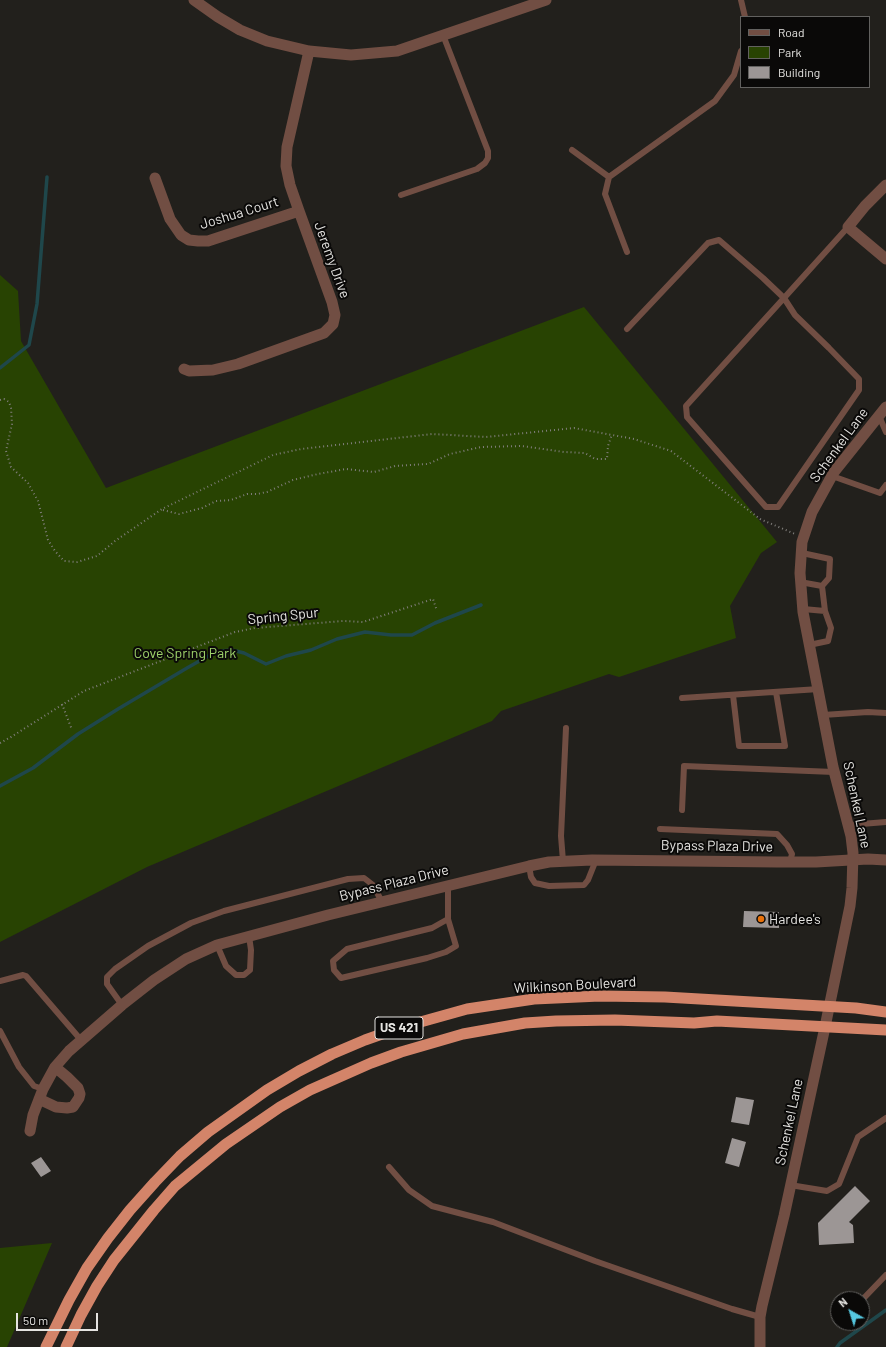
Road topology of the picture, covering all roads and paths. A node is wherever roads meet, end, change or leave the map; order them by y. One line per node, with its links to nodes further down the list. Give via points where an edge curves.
1 (194, 0): 6 (street, via 240,30 267,41)
2 (546, 0): 5 (street)
3 (741, 0): 4 (lane)
4 (745, 16)
5 (443, 35): 6 (street, via 397,51 351,55); 12 (lane, via 488,150 488,158 478,169)
6 (309, 51): 13 (street, Jeremy Drive, via 286,158)
7 (740, 54): 9 (lane, via 734,74 715,101)
8 (572, 150): 9 (lane)
9 (609, 177): 15 (lane, via 605,194)
10 (155, 178): 13 (street, Joshua Court, via 170,219 181,236 189,240 208,241)
11 (886, 185): 14 (street)
12 (401, 195)
13 (299, 211): 19 (street, Jeremy Drive, via 332,302 335,315 332,326 324,333 226,368 205,371)
14 (848, 227): 16 (street); 17 (lane)
15 (627, 252)
16 (886, 259)
17 (784, 298): 17 (lane, via 686,406 687,417 766,506 778,507 859,390 859,378 795,315); 18 (lane, via 719,240 708,243)
18 (627, 328)
19 (184, 369)
20 (0, 400): 26 (path, via 9,402 11,408 12,424 6,451 11,467 32,489 38,501 48,540 64,561 77,562 97,556)
21 (882, 411): 22 (lane); 24 (street, Schenkel Lane)
22 (886, 432)
23 (612, 434): 26 (path, via 574,428 486,436 432,434 301,449 273,455); 26 (path, via 607,459 595,459 585,453 522,446 481,447 450,454 428,464 395,466 374,472 346,469 318,474 293,480 267,492 216,501 179,514); 27 (path, via 671,451 760,519)
24 (832, 476): 25 (lane, via 880,493); 27 (street, Schenkel Lane, via 812,512)
25 (886, 485)
26 (162, 510)
27 (803, 537): 28 (street, Schenkel Lane)
28 (802, 553): 29 (street, Schenkel Lane); 30 (lane, via 830,559 829,578)
29 (800, 582): 30 (lane); 31 (street, Schenkel Lane)
30 (822, 586): 33 (lane)
31 (803, 609): 33 (lane); 34 (street, Schenkel Lane)
32 (437, 611): 39 (path, Spring Spur, via 433,598 363,622 343,621 235,632 84,691)
33 (825, 611): 34 (lane, via 831,628 828,640)
34 (809, 645): 35 (street, Schenkel Lane)
35 (819, 689): 36 (lane); 41 (street, Schenkel Lane)
36 (776, 692): 37 (lane); 37 (lane, via 785,746 739,746)
37 (733, 695): 38 (lane)
38 (682, 698)
39 (62, 704): 43 (path); 44 (path, Spring Spur)
40 (886, 713): 41 (lane)
41 (823, 715): 45 (street, Schenkel Lane)
42 (566, 728): 53 (lane)
43 (72, 730)
44 (0, 743)
45 (834, 772): 46 (lane, via 684,766); 48 (street, Schenkel Lane)
46 (682, 810)
47 (886, 822): 48 (lane)
48 (849, 825): 50 (street, Schenkel Lane)
49 (660, 829): 54 (lane, via 777,834 792,854)
50 (853, 859): 52 (street, Bypass Plaza Drive); 54 (street, Bypass Plaza Drive); 63 (street, Schenkel Lane, via 850,906)
51 (596, 860): 53 (street, Bypass Plaza Drive); 54 (street, Bypass Plaza Drive); 55 (lane, via 584,885 549,886 534,883)
52 (886, 860)
53 (562, 861): 55 (street, Bypass Plaza Drive)
54 (790, 862)
55 (529, 866): 56 (street, Bypass Plaza Drive)
56 (448, 885): 57 (street, Bypass Plaza Drive); 58 (lane)
57 (382, 902): 59 (street, Bypass Plaza Drive); 62 (lane, via 373,885 364,878 348,879 191,923 148,946 107,977 107,984)
58 (448, 919): 58 (lane, via 432,928 347,948 333,961 334,970 340,978 446,952 456,946)
59 (249, 936): 60 (street, Bypass Plaza Drive); 60 (lane, via 250,970 244,975 236,975 226,966)
60 (217, 945): 62 (street, Bypass Plaza Drive, via 169,969)
61 (0, 981): 68 (lane, via 26,976)
62 (122, 1005): 68 (street, Bypass Plaza Drive)
63 (828, 1007): 64 (highway, Wilkinson Boulevard / US 421); 65 (street, Schenkel Lane); 78 (highway, Wilkinson Boulevard / US 421, via 659,997 534,999 467,1009 433,1018 365,1040 332,1054 292,1075 236,1111 191,1147 154,1182 87,1268)
64 (886, 1012)
65 (825, 1027): 66 (highway, US 421); 74 (street, Schenkel Lane); 79 (highway, US 421, via 717,1021 694,1023 556,1020 526,1023 432,1042 340,1076 280,1107 253,1125 175,1186 114,1260 81,1314)
66 (886, 1030)
67 (0, 1031): 70 (lane, via 19,1067)
68 (81, 1040): 69 (street, Bypass Plaza Drive)
69 (55, 1067): 70 (street, Bypass Plaza Drive); 70 (street, via 78,1088 79,1098 73,1107 56,1107)
70 (41, 1094): 72 (street, Bypass Plaza Drive)
71 (886, 1118): 74 (lane, via 858,1137 839,1184 827,1191)
72 (30, 1131)
73 (389, 1167): 77 (lane, via 409,1190 432,1206 493,1222 595,1261)
74 (790, 1185): 77 (street, Schenkel Lane)
75 (886, 1275): 76 (lane)
76 (870, 1292)
77 (760, 1317): 80 (street, Schenkel Lane)
78 (46, 1347)
79 (66, 1347)
80 (760, 1347)

